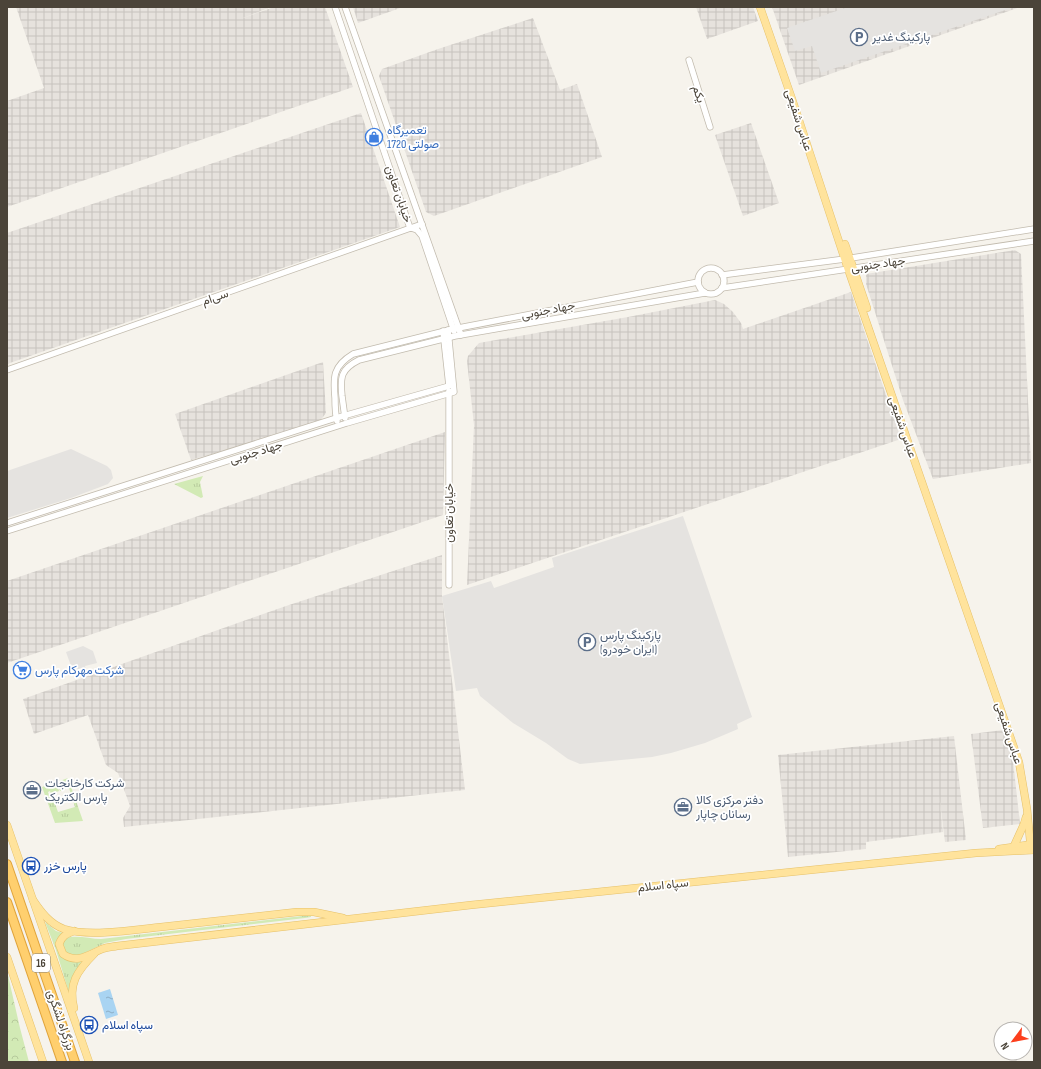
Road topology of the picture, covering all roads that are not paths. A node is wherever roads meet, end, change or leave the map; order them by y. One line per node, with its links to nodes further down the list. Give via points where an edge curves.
1 (335, 7): 8 (street, خیابان تعاون)
2 (346, 7): 7 (street, خیابان تعاون)
3 (760, 7): 11 (main road, عباس شفیعی)
4 (765, 7): 11 (main road, عباس شفیعی)
5 (689, 60): 6 (street, یکم)
6 (710, 128)
7 (422, 224): 8 (street, سی‌ام); 17 (street, خیابان تعاون)
8 (410, 228): 17 (street, خیابان تعاون, via 417,230 422,236); 20 (street, سی‌ام)
9 (1034, 229): 11 (street, جهاد جنوبی)
10 (1034, 241): 12 (street, جهاد جنوبی)
11 (847, 258): 12 (main road, عباس شفیعی); 13 (street, جهاد جنوبی)
12 (851, 268): 15 (street, جهاد جنوبی); 29 (main road, عباس شفیعی, via 1022,761)
13 (722, 275): 14 (street, via 717,270 707,268 701,272); 15 (street)
14 (698, 282): 16 (street, via 701,290); 17 (street, جهاد جنوبی)
15 (722, 288): 16 (street, via 716,293)
16 (705, 292): 18 (street, جهاد جنوبی)
17 (451, 329): 18 (street); 19 (street); 23 (street, جهاد جنوبی, via 353,354 343,360 333,380)
18 (461, 335): 19 (street, جهاد جنوبی)
19 (449, 338): 21 (street, via 454,392); 22 (street, جهاد جنوبی, via 359,360 349,365 341,382)
20 (7, 370)
21 (449, 390): 22 (street, جهاد جنوبی); 24 (street, جهاد جنوبی); 28 (street, خیابان تعاون)
22 (345, 416): 23 (street, جهاد جنوبی); 24 (street)
23 (336, 418): 25 (street); 26 (street, جهاد جنوبی)
24 (347, 423): 25 (street, جهاد جنوبی)
25 (338, 426): 27 (street, جهاد جنوبی)
26 (7, 523)
27 (7, 531)
28 (449, 585)
29 (1030, 811): 31 (main road, عباس شفیعی); 32 (main road); 33 (main road, عباس شفیعی)
30 (7, 825): 36 (main road)
31 (1034, 834)
32 (1014, 846): 33 (main road, سپاه اسلام); 34 (main road, سپاه اسلام)
33 (1032, 847): 34 (main road, سپاه اسلام)
34 (976, 853): 38 (main road, سپاه اسلام, via 470,905)
35 (7, 864): 45 (highway, بزرگراه لشگری / 16)
36 (33, 900): 39 (main road, سپاه اسلام, via 55,924); 42 (main road)
37 (7, 902): 44 (highway, بزرگراه لشگری / 16)
38 (351, 920): 39 (main road, سپاه اسلام, via 314,912 296,912 138,930 92,933); 40 (main road, سپاه اسلام, via 118,946)
39 (74, 931): 40 (main road, سپاه اسلام, via 61,938 59,944 63,954 73,959)
40 (96, 952): 42 (main road, via 80,969 73,986 73,1003)
41 (7, 957): 43 (main road)
42 (82, 1042): 46 (main road)
43 (42, 1062)
44 (62, 1062)
45 (75, 1062)
46 (89, 1062)

